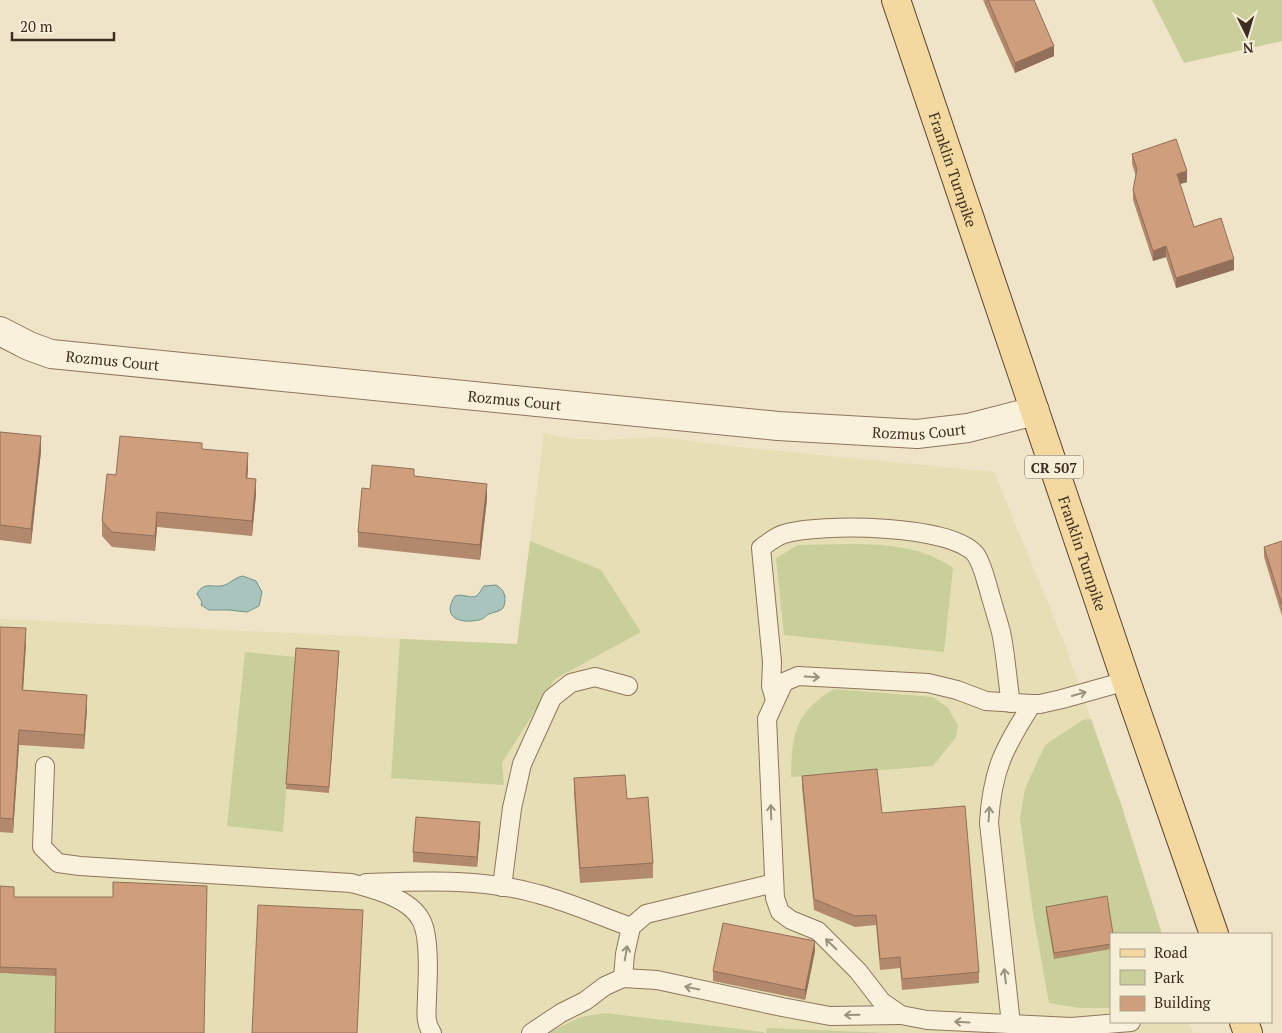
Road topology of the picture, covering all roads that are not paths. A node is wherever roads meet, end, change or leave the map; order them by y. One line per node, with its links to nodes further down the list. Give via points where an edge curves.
1 (896, 0): 3 (main road, Franklin Turnpike / CR 507)
2 (0, 331): 3 (street, Rozmus Court, via 51,354 778,426 917,434 968,428)
3 (1035, 412): 4 (main road, Franklin Turnpike / CR 507)
4 (1126, 681): 8 (lane, one-way to 4); 14 (main road, Franklin Turnpike / CR 507)
5 (628, 686): 12 (lane, via 595,677 571,683 552,698 522,764 512,808)
6 (775, 700): 7 (lane, one-way to 7, via 784,682 798,676 928,683 986,701); 7 (lane, via 771,686 772,662 761,548 781,534 844,528 930,534 955,541 976,555 1001,633); 11 (lane, one-way to 6, via 767,719)
7 (1011, 703): 8 (lane)
8 (1032, 704): 18 (lane, one-way to 8, via 989,823 990,799 996,771 1008,741)
9 (45, 766): 10 (lane, via 42,847 58,863)
10 (351, 883): 12 (lane, via 417,881); 19 (lane, via 403,902 416,911 422,921 428,973 426,1026)
11 (774, 883): 13 (lane, via 651,912); 16 (lane, one-way to 11, via 882,1002 858,971 818,931 780,912)
12 (502, 886): 13 (lane, via 538,894)
13 (631, 928): 15 (lane, one-way to 13)
14 (1214, 933)
15 (623, 978): 16 (lane, one-way to 15, via 830,1016 657,980); 20 (lane, via 604,986)
16 (901, 1015): 18 (lane, one-way to 16, via 927,1020)
17 (1119, 1023): 18 (lane, via 1071,1027)
18 (1011, 1024)
19 (432, 1033)
20 (531, 1033)

